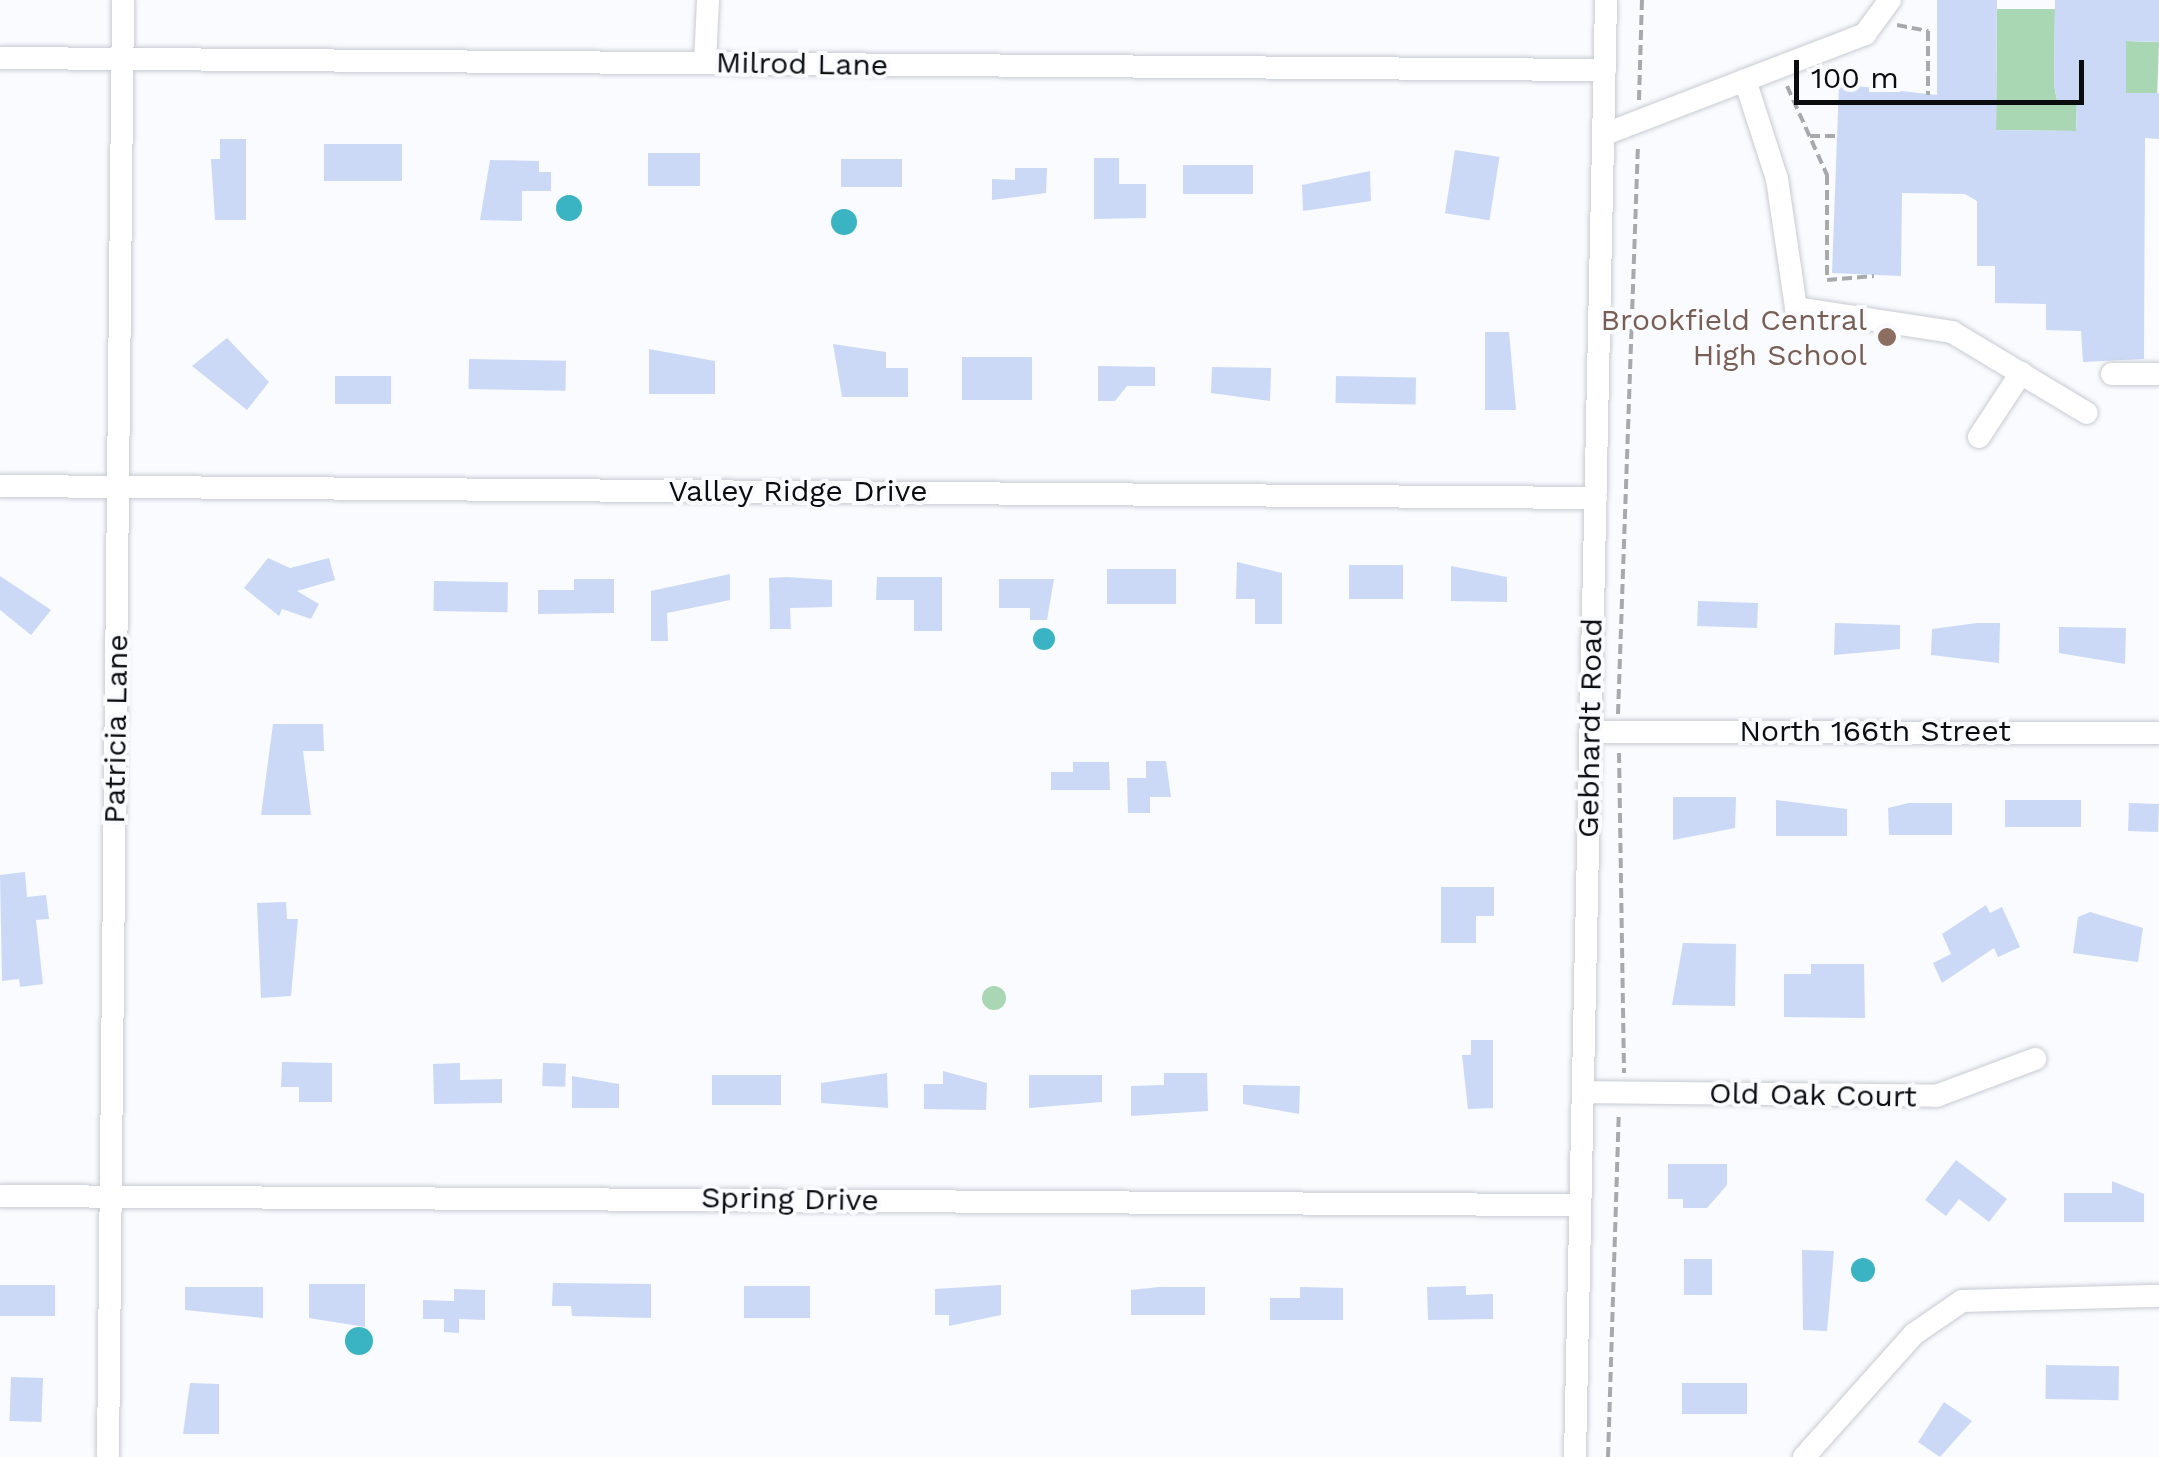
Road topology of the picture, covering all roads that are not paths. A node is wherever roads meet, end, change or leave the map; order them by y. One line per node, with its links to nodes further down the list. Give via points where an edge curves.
1 (123, 0): 6 (street, Patricia Lane)
2 (708, 0): 7 (street)
3 (1606, 0): 8 (street, Gebhardt Road)
4 (1890, 0): 9 (street, via 1865,34)
5 (0, 58): 6 (street, Milrod Lane)
6 (122, 59): 7 (street, Milrod Lane); 17 (street, Patricia Lane)
7 (705, 62): 8 (street, Milrod Lane)
8 (1605, 70): 10 (street, Gebhardt Road)
9 (1749, 94): 10 (street); 11 (street, via 1780,191 1784,276 1796,308 1936,326)
10 (1605, 134): 18 (street, Gebhardt Road)
11 (2021, 373): 14 (street); 15 (street)
12 (2112, 374): 13 (street)
13 (2159, 374)
14 (2087, 413)
15 (1978, 437)
16 (0, 486): 17 (street, Valley Ridge Drive)
17 (118, 488): 18 (street, Valley Ridge Drive); 23 (street, Patricia Lane)
18 (1596, 498): 19 (street, Gebhardt Road)
19 (1590, 732): 20 (street, North 166th Street); 22 (street, Gebhardt Road)
20 (2159, 733)
21 (2035, 1059): 22 (street, Old Oak Court, via 1936,1096)
22 (1583, 1092): 25 (street, Gebhardt Road)
23 (110, 1195): 24 (street, Spring Drive); 25 (street, Spring Drive); 27 (street, Patricia Lane)
24 (0, 1196)
25 (1580, 1205): 28 (street, Gebhardt Road)
26 (2159, 1296): 29 (street, via 1962,1301 1914,1334)
27 (108, 1457)
28 (1576, 1457)
29 (1804, 1457)

